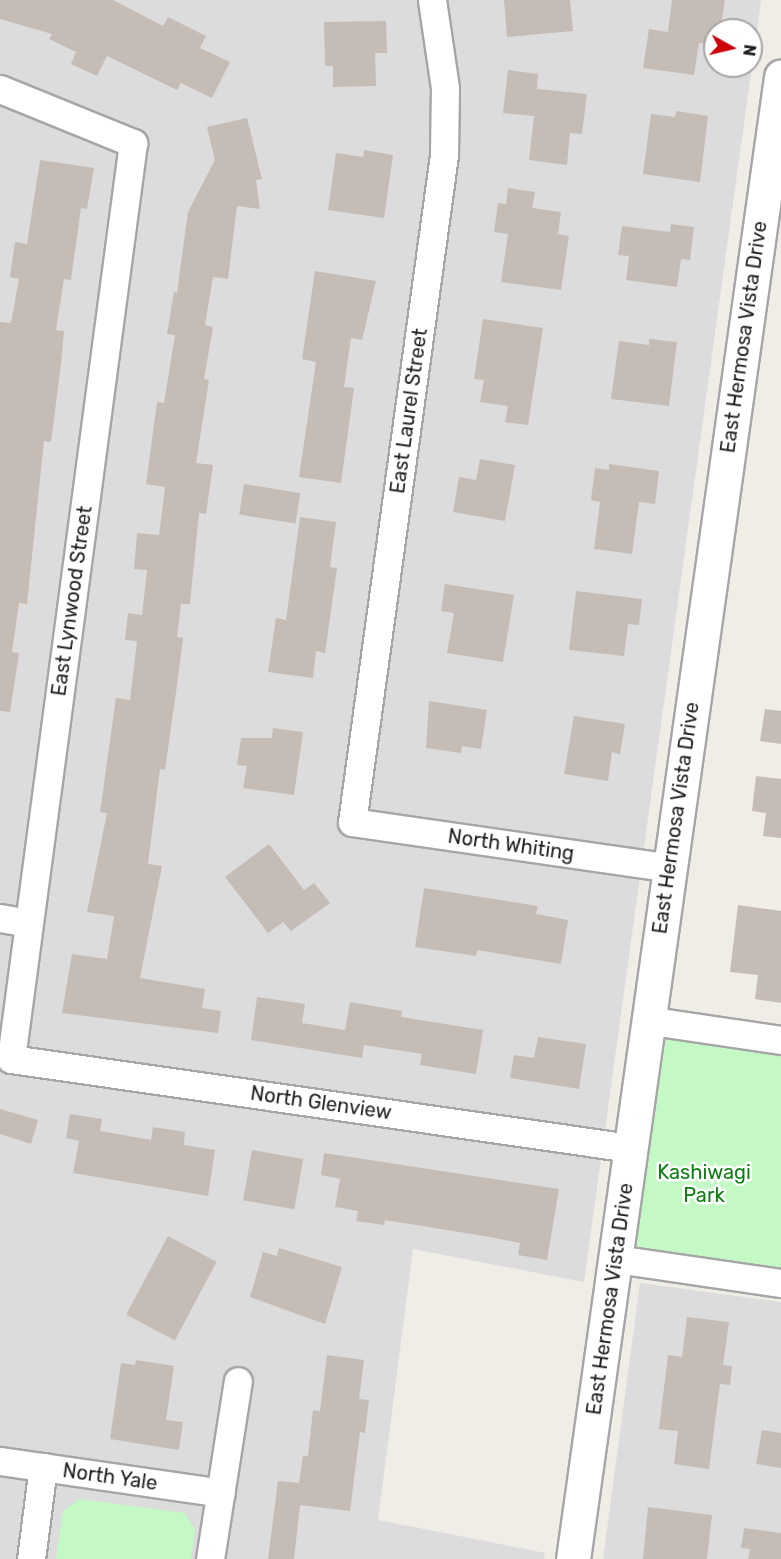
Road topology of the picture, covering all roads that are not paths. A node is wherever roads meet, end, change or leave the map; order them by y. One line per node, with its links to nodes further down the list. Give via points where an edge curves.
1 (432, 0): 4 (street, East Laurel Street, via 445,88 444,155)
2 (781, 77): 5 (street, East Hermosa Vista Drive)
3 (0, 89): 7 (street, East Lynwood Street, via 133,143)
4 (352, 822): 5 (street, North Whiting)
5 (670, 868): 8 (street, East Hermosa Vista Drive)
6 (0, 918): 7 (street)
7 (29, 923): 10 (street, East Lynwood Street)
8 (646, 1020): 9 (street); 11 (street, East Hermosa Vista Drive)
9 (781, 1040)
10 (11, 1059): 11 (street, North Glenview)
11 (630, 1148): 12 (street, East Hermosa Vista Drive)
12 (616, 1259): 13 (street); 20 (street, East Hermosa Vista Drive)
13 (781, 1283)
14 (238, 1381): 17 (street)
15 (0, 1461): 16 (street, North Yale)
16 (43, 1467): 17 (street, North Yale); 18 (street)
17 (220, 1493): 19 (street)
18 (31, 1559)
19 (210, 1559)
20 (573, 1559)

